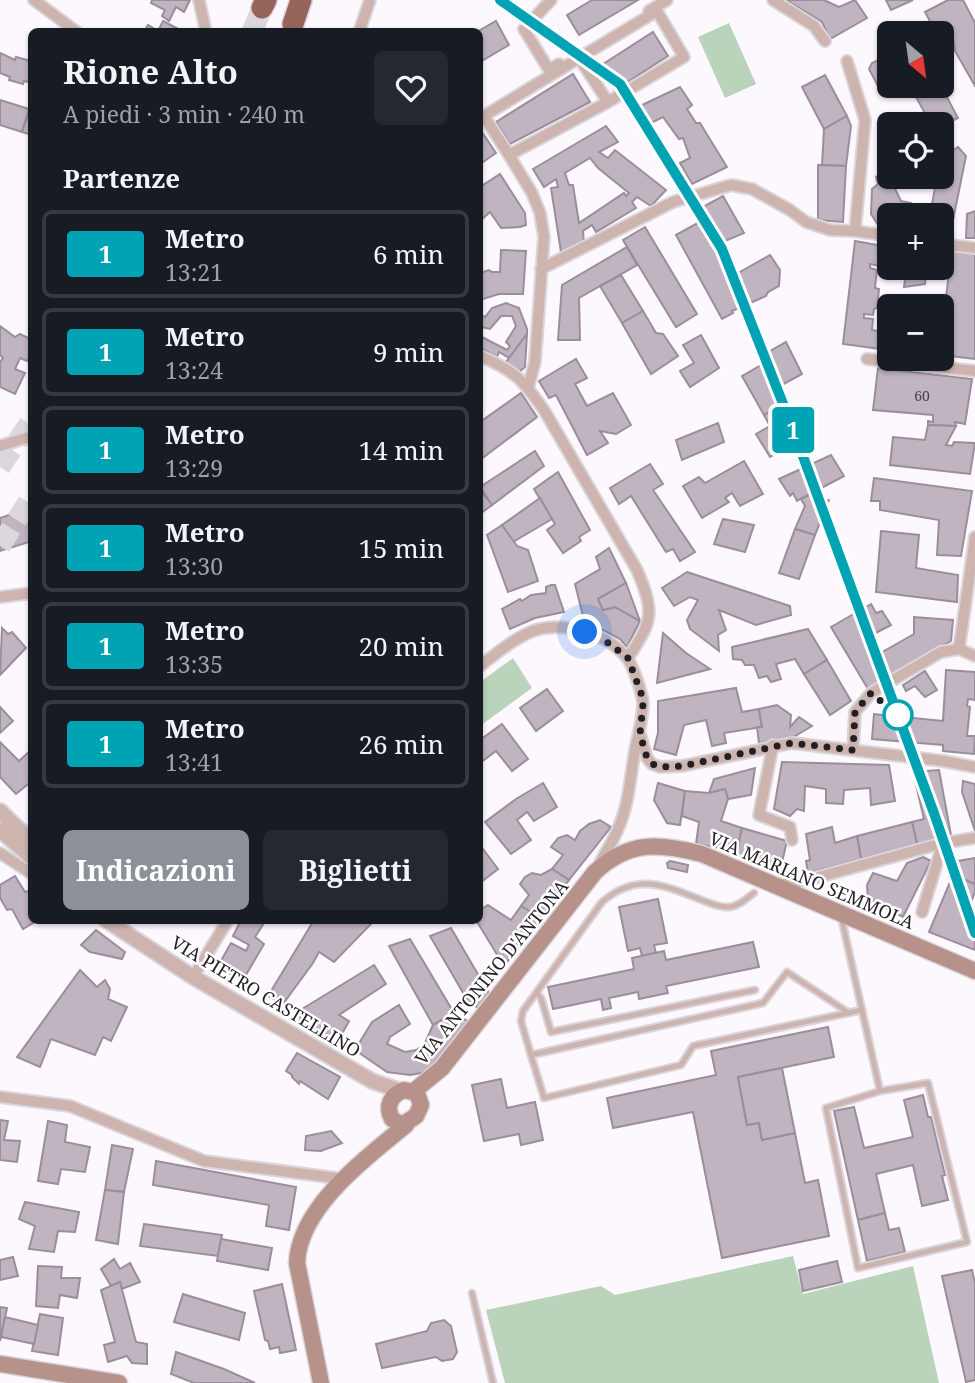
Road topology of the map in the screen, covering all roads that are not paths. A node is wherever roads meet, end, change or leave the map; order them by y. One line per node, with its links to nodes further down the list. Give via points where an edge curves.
1 (34, 0): 9 (street)
2 (199, 0): 10 (street)
3 (301, 0): 8 (highway)
4 (370, 0): 11 (street)
5 (551, 0): 6 (street, via 524,29 549,70)
6 (667, 0)
7 (773, 0): 12 (street, via 814,26)
8 (293, 24)
9 (72, 28)
10 (205, 28)
11 (360, 28)
12 (825, 41)
13 (579, 58): 15 (street); 15 (street, via 657,11 684,57); 16 (street, via 484,116)
14 (847, 61): 17 (street, via 865,121)
15 (608, 102): 16 (street)
16 (509, 155): 21 (street, via 540,213 544,237)
17 (855, 231): 18 (street); 21 (street, via 830,230 807,222 752,190 731,186 673,202)
18 (877, 234)
19 (954, 245): 20 (street)
20 (975, 248)
21 (541, 269): 25 (street, via 535,362)
22 (483, 357): 25 (street, via 509,369)
23 (867, 359): 24 (street)
24 (975, 371)
25 (528, 388): 34 (street, via 594,495 646,593 646,632)
26 (28, 437): 27 (street)
27 (0, 446)
28 (975, 537): 29 (street)
29 (974, 552): 32 (street)
30 (28, 594): 31 (street)
31 (0, 597)
32 (959, 649): 33 (street); 38 (street, via 941,652 871,693 855,712)
33 (975, 656)
34 (628, 658): 35 (street, via 585,632 558,628 525,635); 36 (street, via 643,704)
35 (483, 664)
36 (640, 734): 37 (street, via 647,758 660,767); 48 (street, via 628,801)
37 (773, 746): 38 (street, via 792,743); 43 (street, via 759,815 790,827)
38 (853, 750): 39 (street)
39 (975, 768)
40 (0, 811): 41 (street)
41 (13, 838): 46 (street)
42 (975, 838): 44 (street)
43 (792, 840)
44 (943, 843): 49 (street, via 793,884); 51 (street)
45 (0, 853): 47 (street)
46 (28, 854)
47 (28, 871)
48 (595, 872): 49 (main road, VIA MARIANO SEMMOLA, via 633,849 670,846 702,854); 64 (main road, VIA ANTONINO D'ANTONA, via 442,1068)
49 (772, 884): 52 (main road, VIA MARIANO SEMMOLA)
50 (754, 893): 59 (lane, via 741,903 721,907 650,883 615,890)
51 (922, 912)
52 (840, 913): 55 (main road, VIA MARIANO SEMMOLA); 60 (lane)
53 (112, 924): 56 (street, VIA PIETRO CASTELLINO)
54 (226, 924): 56 (street)
55 (970, 969): 57 (main road)
56 (193, 978): 63 (street, VIA PIETRO CASTELLINO)
57 (975, 980)
58 (755, 990): 59 (lane, via 551,1032)
59 (537, 993): 62 (lane, via 521,1021)
60 (862, 1010): 61 (lane); 65 (lane)
61 (849, 1013): 62 (lane, via 787,972 763,1003); 62 (lane, via 693,1046 681,1065 544,1098)
62 (531, 1055)
63 (372, 1081): 64 (street, VIA PIETRO CASTELLINO); 67 (street, VIA PIETRO CASTELLINO)
64 (407, 1091): 67 (main road, via 393,1097); 68 (main road, via 420,1098 421,1109)
65 (880, 1091): 65 (lane, via 826,1108 859,1268 967,1242 928,1083)
66 (0, 1097): 69 (street, via 70,1106 204,1161)
67 (389, 1105): 68 (main road, via 389,1114)
68 (401, 1124): 69 (main road)
69 (344, 1179): 73 (main road, via 308,1226 297,1258)
70 (472, 1293): 74 (lane)
71 (0, 1364): 72 (main road)
72 (119, 1383)
73 (320, 1383)
74 (493, 1383)

